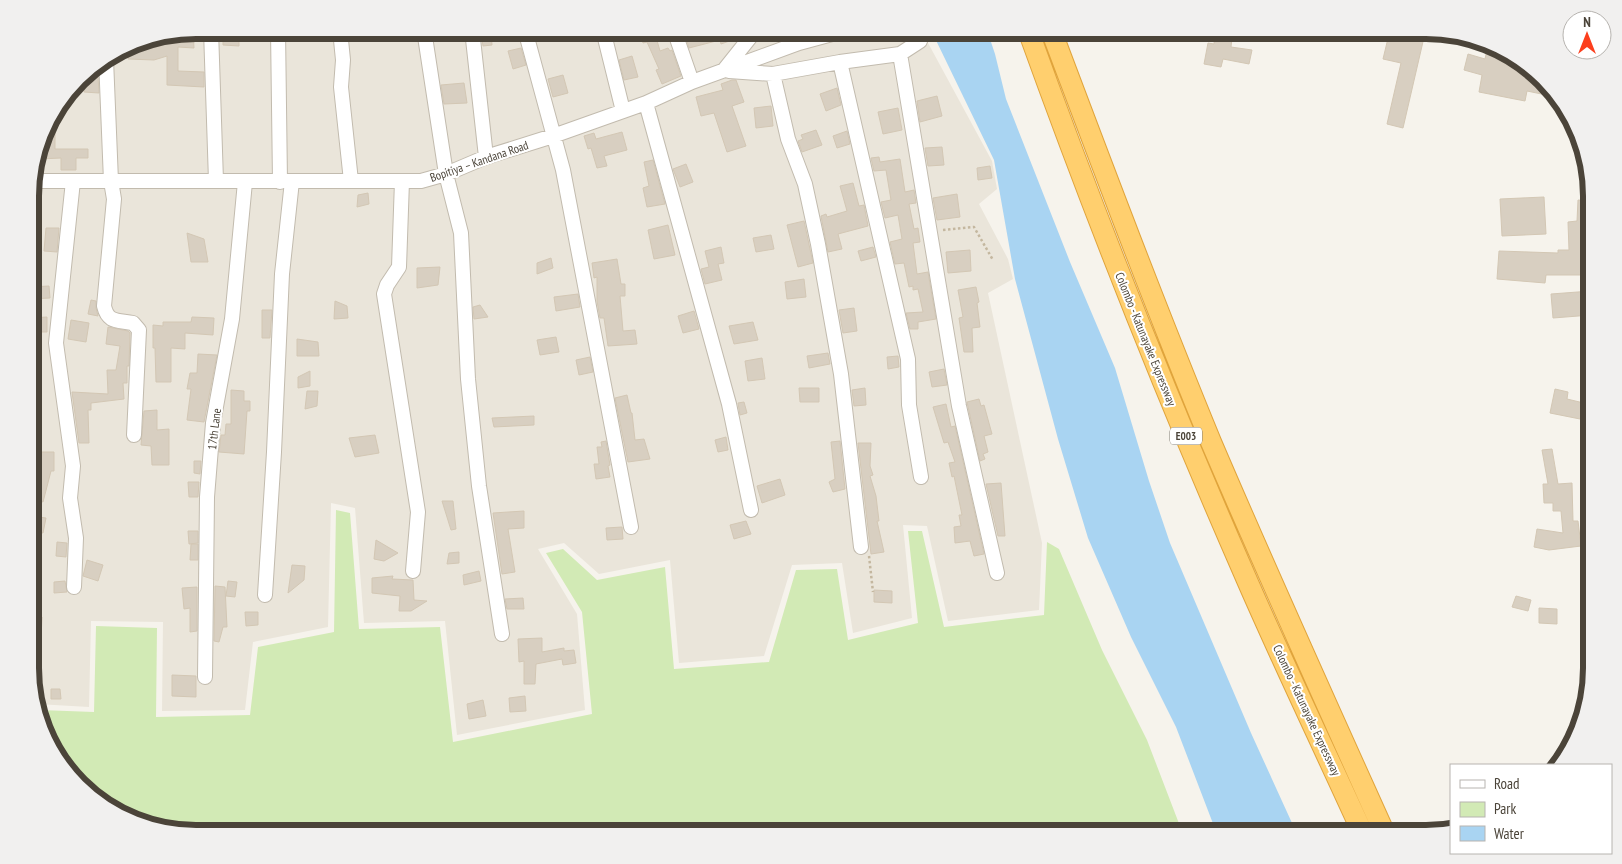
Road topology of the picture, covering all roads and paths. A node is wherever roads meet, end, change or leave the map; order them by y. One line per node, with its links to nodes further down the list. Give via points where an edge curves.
1 (211, 39): 28 (street)
2 (278, 39): 32 (street)
3 (341, 39): 29 (street, via 341,87)
4 (425, 39): 24 (street)
5 (473, 39): 23 (street)
6 (527, 39): 22 (street)
7 (605, 39): 21 (street)
8 (677, 39): 19 (street)
9 (749, 39): 17 (street)
10 (814, 39): 17 (street, Bopitiya – Kandana Road)
11 (921, 39): 14 (street)
12 (1031, 39): 47 (highway, Colombo - Katunayake Expressway / E003, via 1144,336 1243,572)
13 (1054, 39): 48 (highway, Colombo - Katunayake Expressway / E003, via 1161,319 1212,442)
14 (900, 54): 15 (street); 33 (street)
15 (840, 62): 18 (street); 36 (street, via 908,359 909,405)
16 (106, 67): 27 (street)
17 (723, 71): 18 (street); 19 (street, Bopitiya – Kandana Road)
18 (773, 74): 39 (street, via 788,139 805,184 818,244 841,374)
19 (692, 82): 20 (street, Bopitiya – Kandana Road)
20 (646, 103): 21 (street, Bopitiya – Kandana Road); 37 (street, via 729,404)
21 (623, 111): 22 (street, Bopitiya – Kandana Road)
22 (553, 136): 23 (street, Bopitiya – Kandana Road); 38 (street, via 563,170)
23 (486, 157): 24 (street, Bopitiya – Kandana Road)
24 (446, 174): 30 (street, Bopitiya – Kandana Road, via 420,181); 45 (street, via 460,233 468,379 479,486)
25 (40, 181): 26 (street, Bopitiya – Kandana Road)
26 (73, 181): 27 (street, Bopitiya – Kandana Road); 42 (street, via 56,343 73,466 70,498 76,538)
27 (111, 181): 28 (street, Bopitiya – Kandana Road); 35 (street, via 114,199 104,306 106,316 132,322 139,330)
28 (216, 181): 31 (street, Bopitiya – Kandana Road)
29 (351, 181): 30 (street, Bopitiya – Kandana Road); 32 (street, Bopitiya – Kandana Road)
30 (402, 181): 40 (street, via 399,267 386,285 384,294 418,512)
31 (245, 182): 32 (street, Bopitiya – Kandana Road); 46 (street, 17th Lane, via 232,319 213,423 207,497)
32 (286, 182): 44 (street)
33 (929, 232): 34 (path, via 974,227); 41 (street, via 959,406)
34 (993, 260)
35 (134, 434)
36 (921, 477)
37 (751, 510)
38 (631, 527)
39 (860, 542): 43 (path, via 867,540)
40 (413, 571)
41 (997, 573)
42 (74, 587)
43 (873, 592)
44 (265, 595)
45 (502, 634)
46 (205, 677)
47 (1359, 825)
48 (1381, 825)

